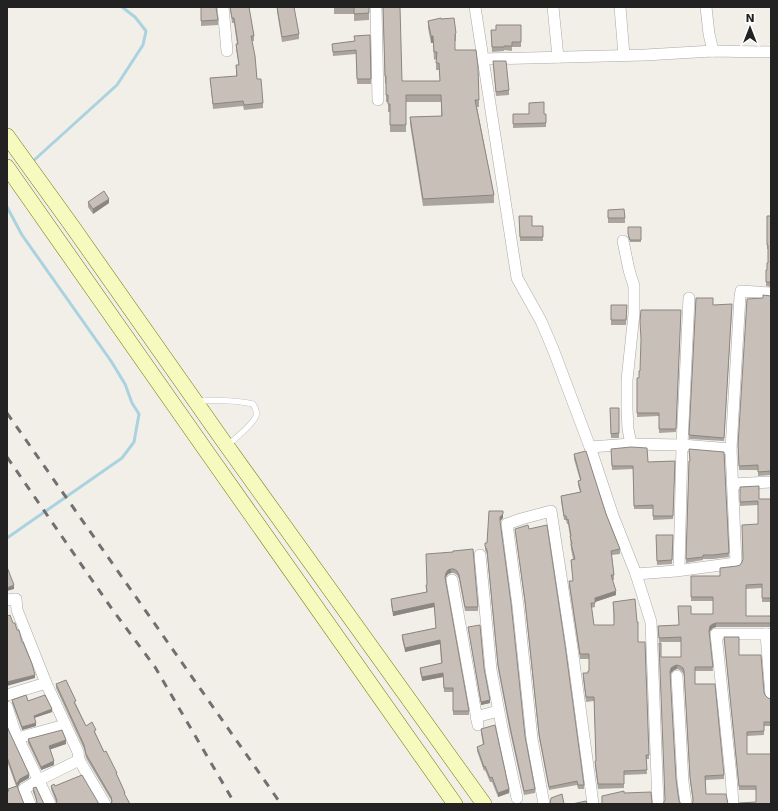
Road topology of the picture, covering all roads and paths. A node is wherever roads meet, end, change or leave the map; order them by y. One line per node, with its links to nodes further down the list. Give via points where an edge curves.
1 (223, 7): 7 (street)
2 (376, 7): 13 (street)
3 (475, 7): 12 (street)
4 (553, 7): 11 (street)
5 (620, 7): 10 (street)
6 (706, 7): 8 (street)
7 (227, 51)
8 (713, 51): 9 (street); 10 (street)
9 (771, 52)
10 (624, 55): 11 (street)
11 (558, 57): 12 (street)
12 (484, 59): 23 (street, via 517,278 541,321)
13 (378, 100)
14 (7, 136): 19 (street)
15 (7, 166): 47 (street)
16 (623, 241): 20 (street, via 634,286 634,314 627,380)
17 (771, 293): 24 (street, via 741,291)
18 (689, 298): 21 (street)
19 (195, 401): 22 (street); 22 (lane, via 245,402 253,404 256,408 257,414 253,422)
20 (631, 444): 21 (street); 23 (street)
21 (682, 445): 24 (street); 28 (street)
22 (226, 446): 48 (street)
23 (590, 447): 29 (street)
24 (731, 449): 26 (street)
25 (771, 482): 26 (street)
26 (733, 484): 28 (street, via 736,563)
27 (480, 555): 38 (street, via 491,670)
28 (679, 570): 29 (street)
29 (636, 574): 51 (street, via 651,622)
30 (452, 580): 38 (street, via 477,721)
31 (7, 600): 34 (street, via 16,599 17,610)
32 (768, 634): 36 (street); 53 (street, via 716,634)
33 (677, 676): 52 (street)
34 (46, 683): 35 (street); 39 (street)
35 (7, 695)
36 (771, 696)
37 (7, 707): 40 (street)
38 (498, 711): 43 (street)
39 (65, 725): 40 (street); 41 (street, via 78,752)
40 (14, 735): 42 (street)
41 (79, 760): 42 (street); 46 (street)
42 (38, 780): 44 (street, via 24,789); 45 (street)
43 (518, 798)
44 (30, 804)
45 (50, 804)
46 (105, 804)
47 (455, 804)
48 (484, 804)
49 (544, 804): 50 (street, via 532,739 507,524 551,512)
50 (593, 804)
51 (658, 804)
52 (686, 804)
53 (733, 804)

